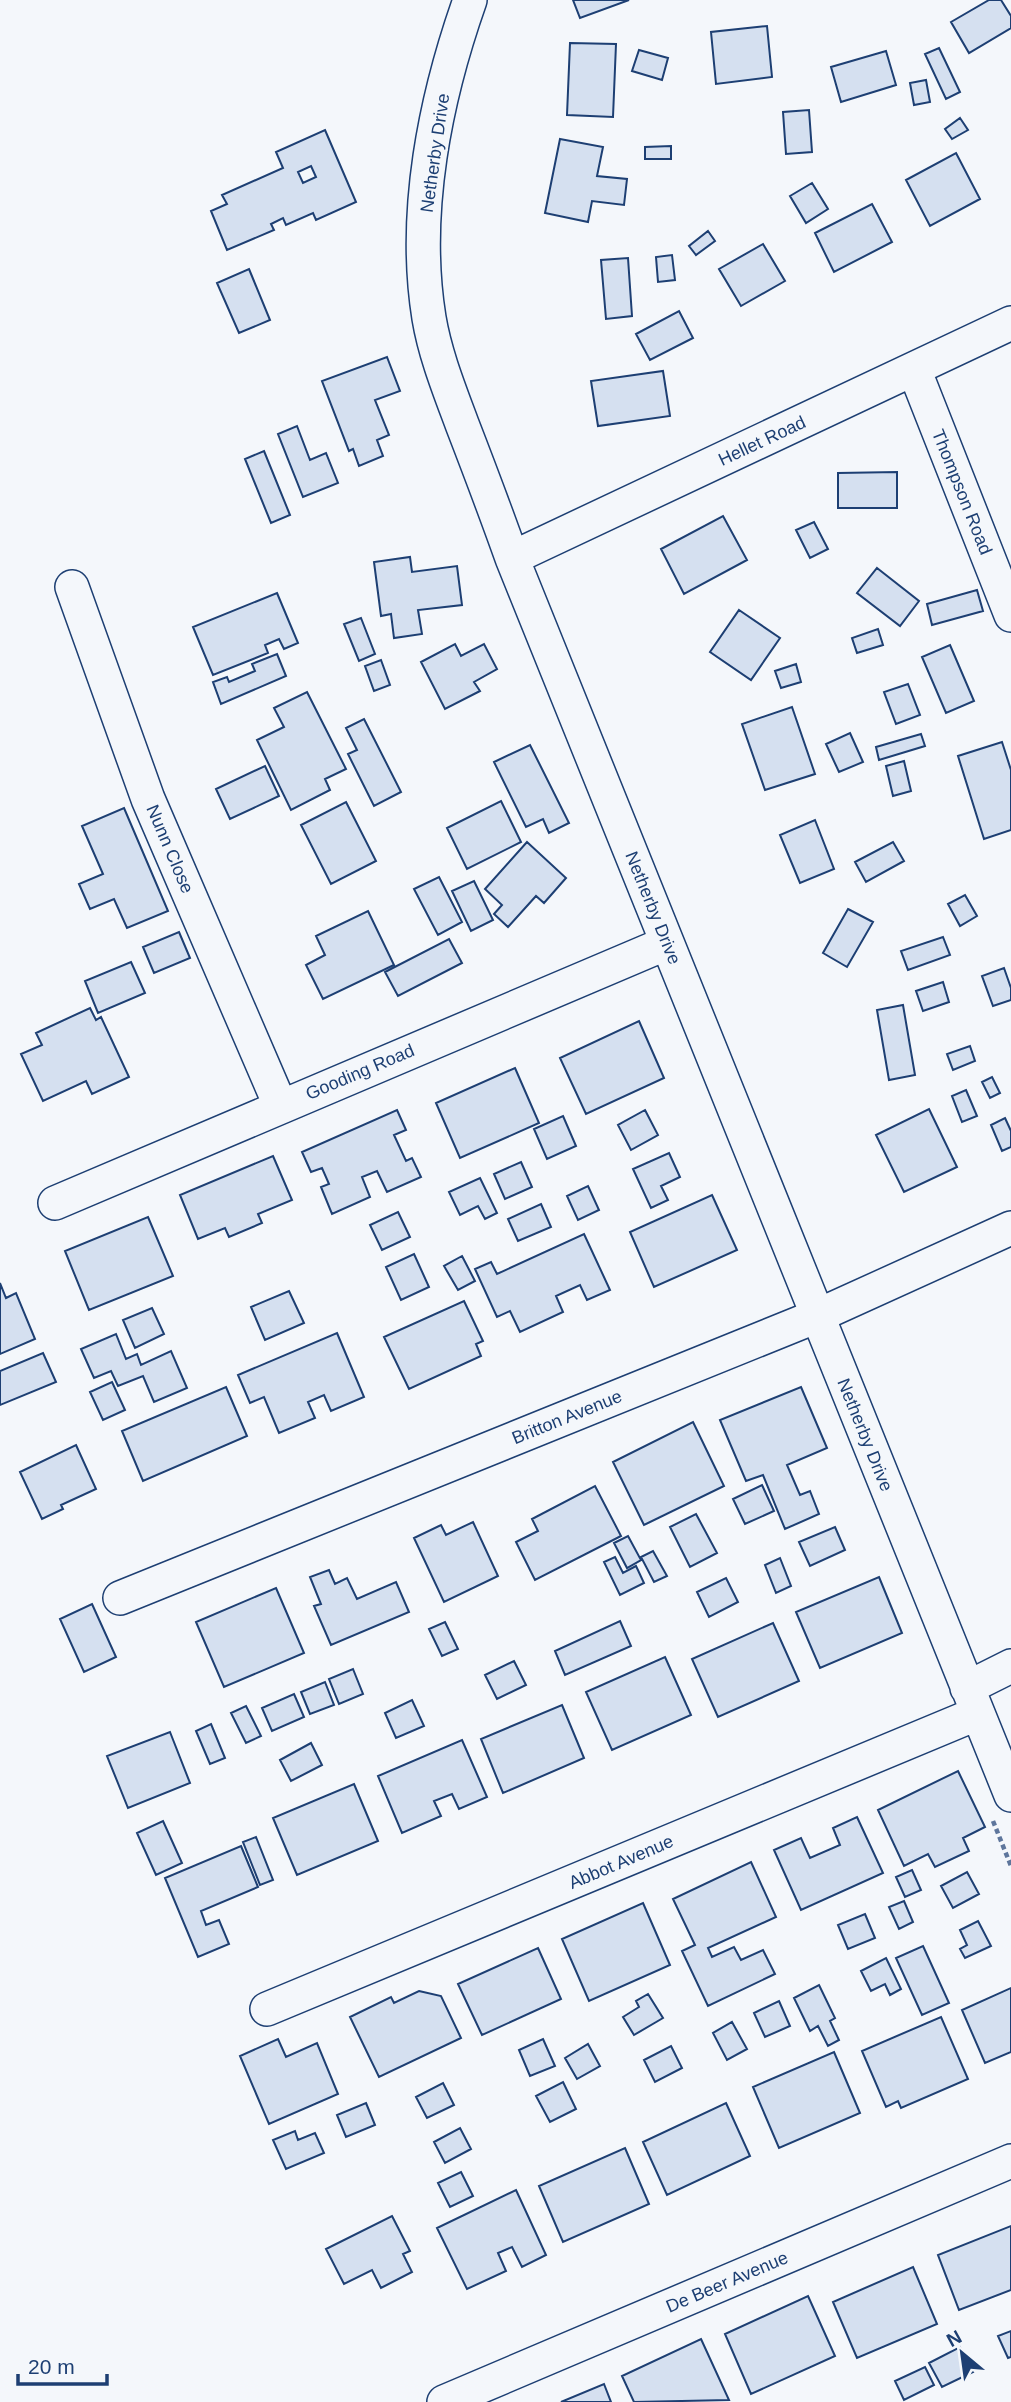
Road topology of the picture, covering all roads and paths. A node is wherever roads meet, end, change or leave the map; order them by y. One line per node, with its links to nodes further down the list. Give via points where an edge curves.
1 (470, 0): 4 (street, Netherby Drive, via 441,100 426,196 424,273 440,365)
2 (1011, 323): 3 (street, Hellet Road)
3 (914, 369): 4 (street, Hellet Road); 6 (street, Thompson Road)
4 (512, 558): 7 (street, Netherby Drive)
5 (72, 587): 8 (street, Nunn Close, via 148,799)
6 (1011, 615)
7 (667, 943): 8 (street, Gooding Road); 11 (street, Netherby Drive)
8 (280, 1105): 9 (street, Gooding Road)
9 (55, 1203)
10 (1011, 1228): 11 (street, Britton Avenue)
11 (817, 1316): 12 (street, Britton Avenue); 14 (street, Netherby Drive)
12 (120, 1598)
13 (1011, 1666): 14 (street, Abbot Avenue)
14 (971, 1701): 15 (street, Netherby Drive); 16 (street, Abbot Avenue)
15 (1011, 1795)
16 (267, 2009)
17 (1011, 2161): 18 (street, De Beer Avenue)
18 (444, 2402)

